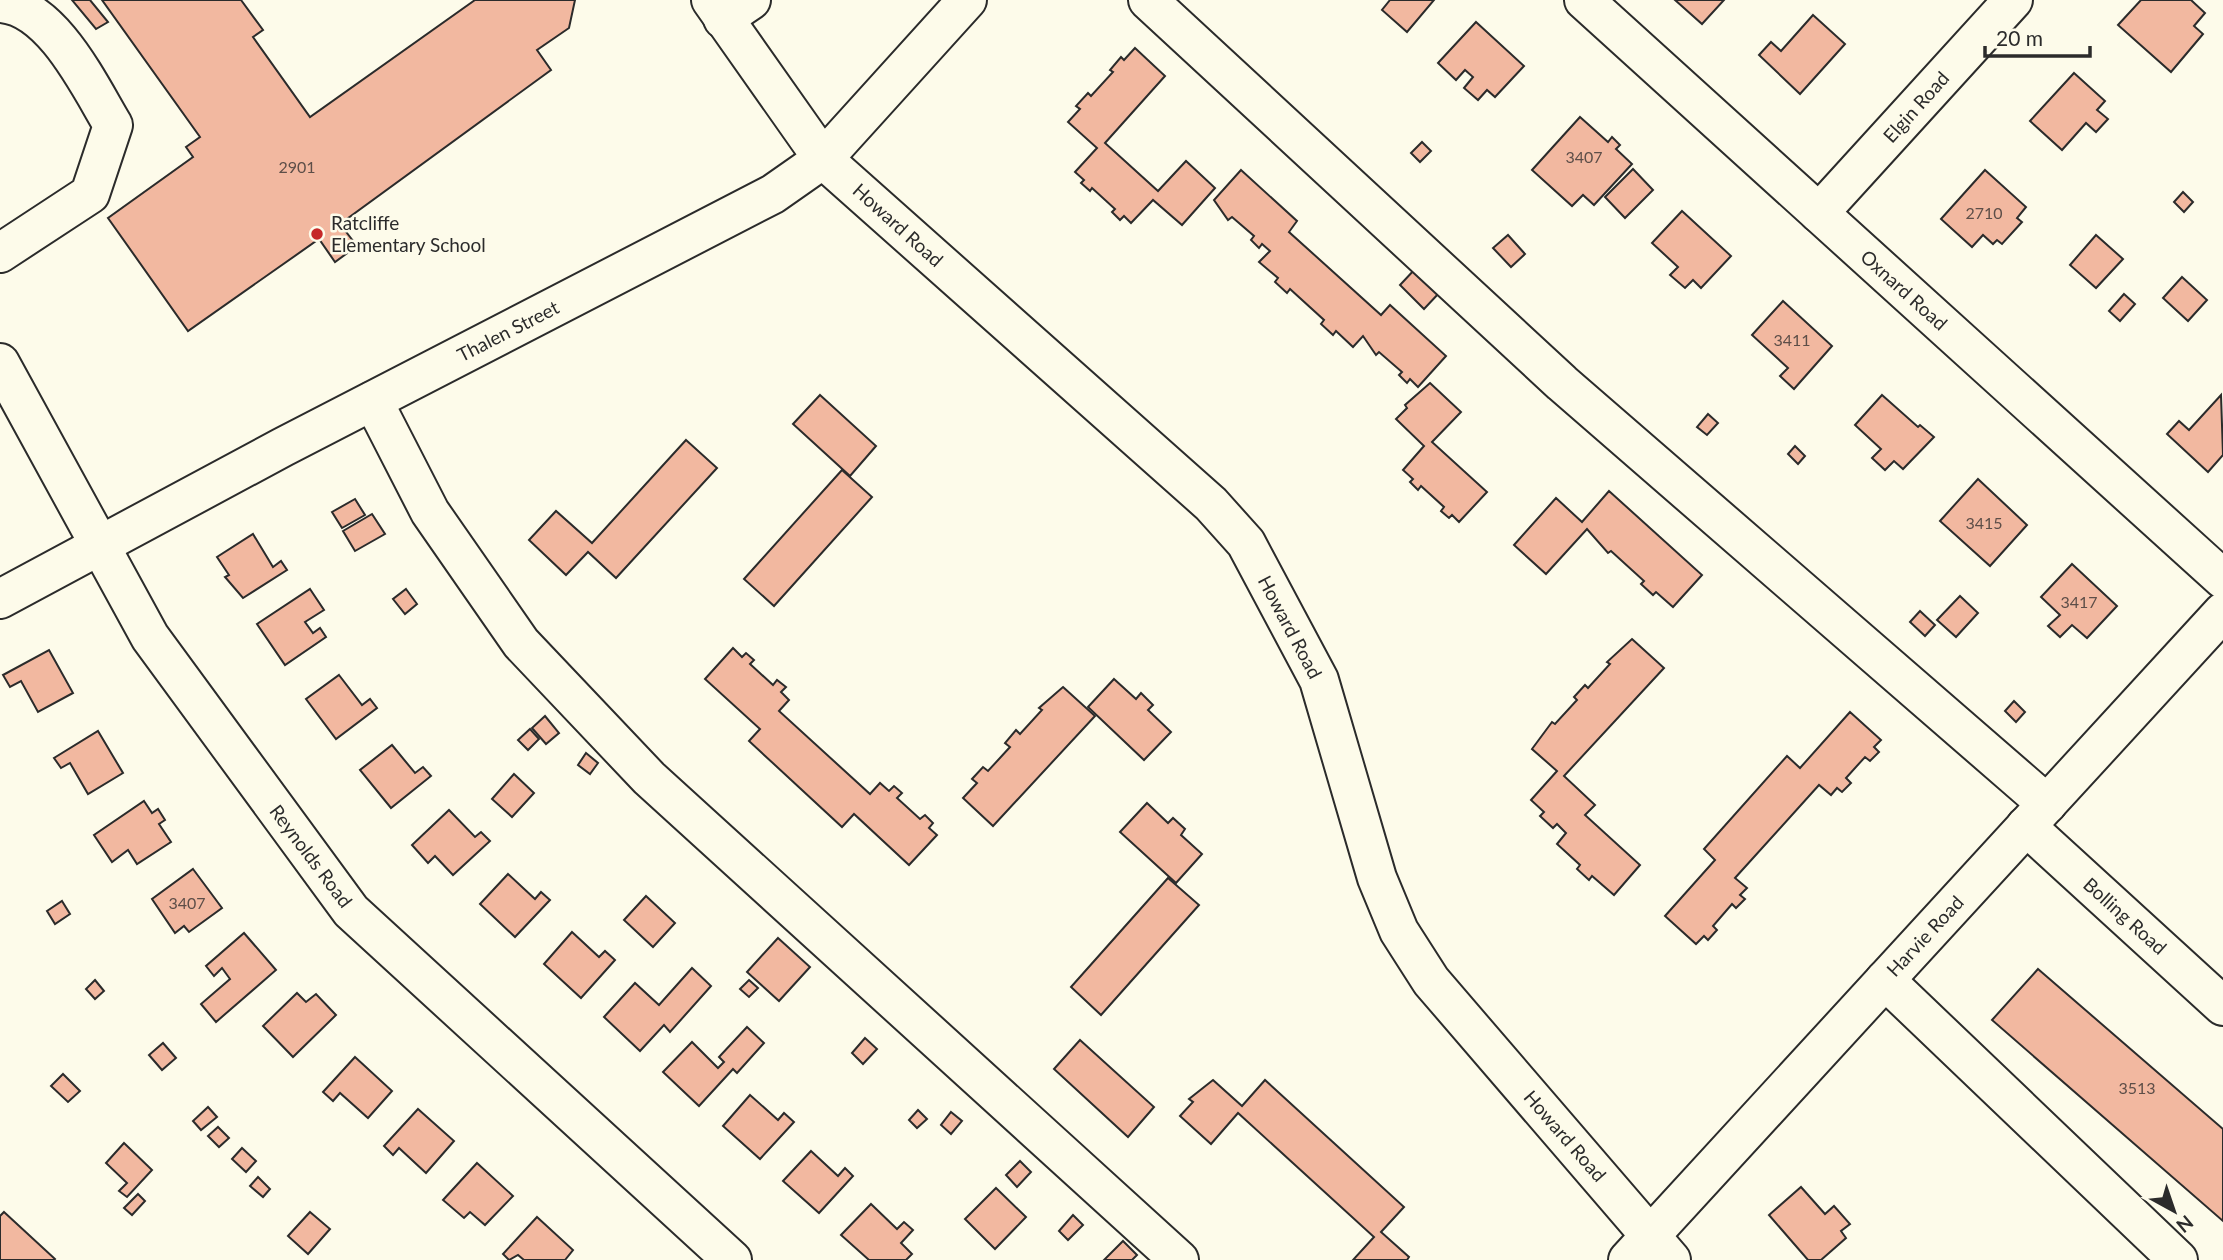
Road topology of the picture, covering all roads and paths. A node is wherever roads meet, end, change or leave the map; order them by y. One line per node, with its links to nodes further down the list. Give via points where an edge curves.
1 (967, 0): 7 (street, Thalen Street)
2 (1149, 0): 16 (street, Bolling Road)
3 (1584, 0): 8 (street, Oxnard Road)
4 (2013, 0): 8 (street, Elgin Road)
5 (0, 3): 9 (street, via 15,4 64,43 113,125 90,194)
6 (728, 6): 7 (street, Howard Road)
7 (823, 159): 11 (street, Thalen Street, via 773,194); 19 (street, Howard Road, via 1211,504 1246,543 1319,680 1377,878 1399,931 1431,981)
8 (1819, 213): 13 (street, Oxnard Road)
9 (0, 253)
10 (0, 363): 12 (street, Reynolds Road)
11 (373, 401): 12 (street, Thalen Street); 21 (street, via 430,512 521,643 649,778)
12 (99, 545): 14 (street, Thalen Street); 20 (street, Reynolds Road, via 149,637 351,911)
13 (2223, 579)
14 (0, 598)
15 (2223, 612): 16 (street, Harvie Road)
16 (2036, 815): 17 (street, Harvie Road); 18 (street, Bolling Road)
17 (1885, 980): 19 (street, Harvie Road); 22 (street)
18 (2223, 1006)
19 (1649, 1252)
20 (732, 1260)
21 (1179, 1260)
22 (2178, 1260)

